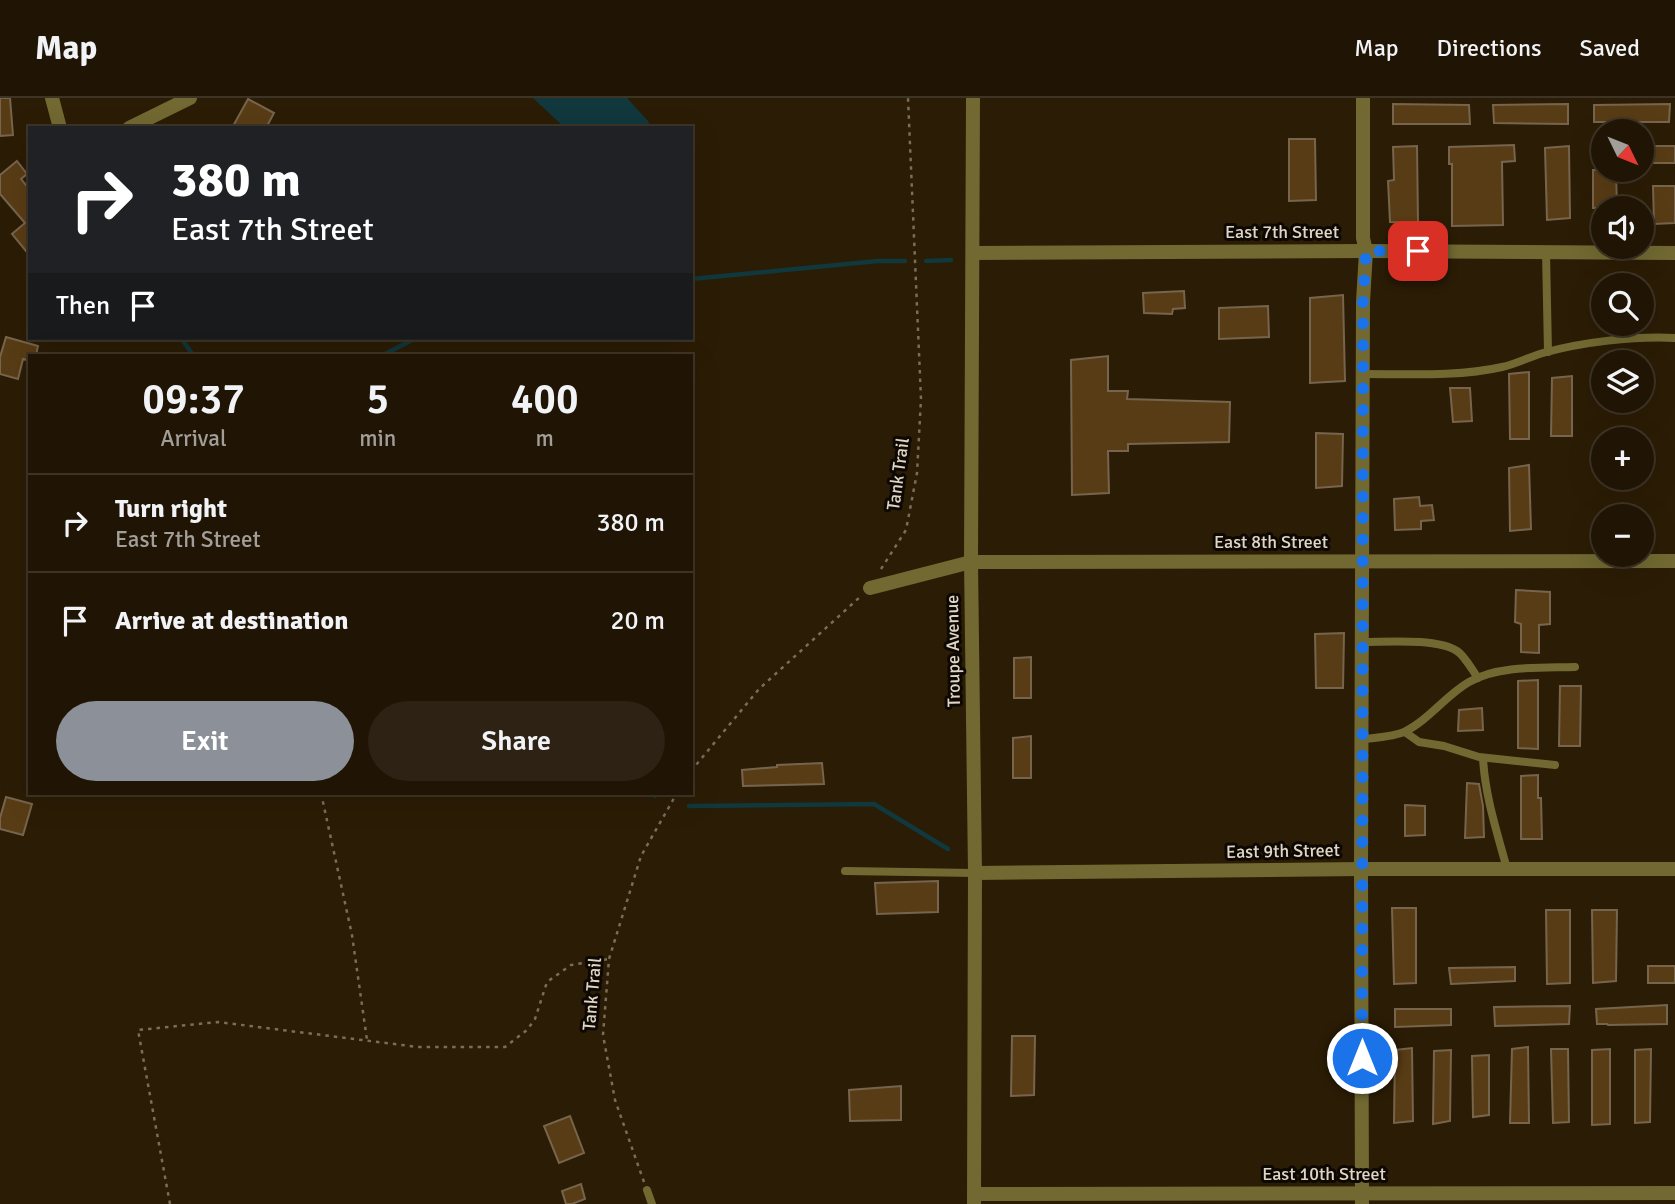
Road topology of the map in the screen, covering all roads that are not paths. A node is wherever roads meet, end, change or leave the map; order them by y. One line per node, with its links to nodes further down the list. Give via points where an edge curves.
1 (52, 98): 5 (street)
2 (190, 98): 6 (street)
3 (973, 98): 9 (street, Troupe Avenue)
4 (1363, 98): 7 (street)
5 (59, 126)
6 (133, 126)
7 (1366, 251): 8 (street, East 7th Street); 9 (street, East 7th Street); 13 (street)
8 (1546, 252): 10 (street, East 7th Street); 12 (lane)
9 (974, 253): 16 (street, Troupe Avenue)
10 (1675, 253)
11 (1675, 338): 12 (lane, via 1594,342)
12 (1548, 352): 13 (lane, via 1502,367 1454,373)
13 (1363, 374): 14 (street)
14 (1363, 561): 15 (street, East 8th Street); 16 (street, East 8th Street); 18 (street)
15 (1675, 561)
16 (971, 562): 17 (street, East 8th Street); 29 (street, Troupe Avenue)
17 (870, 588)
18 (1363, 642): 20 (lane, via 1439,645 1459,652); 22 (street)
19 (1575, 667): 20 (lane, via 1493,671)
20 (1478, 678): 21 (lane)
21 (1405, 732): 22 (lane); 23 (lane, via 1419,742)
22 (1362, 739): 25 (street)
23 (1483, 758): 24 (lane); 26 (lane)
24 (1555, 765)
25 (1361, 869): 26 (street, East 9th Street); 29 (street, East 9th Street); 33 (street)
26 (1507, 869): 27 (street, East 9th Street)
27 (1675, 869)
28 (845, 871): 29 (lane)
29 (975, 873): 32 (street, Troupe Avenue)
30 (647, 1190): 34 (lane)
31 (1675, 1193): 33 (street, East 10th Street)
32 (974, 1199): 33 (street, East 10th Street)
33 (1362, 1199)
34 (652, 1204)

